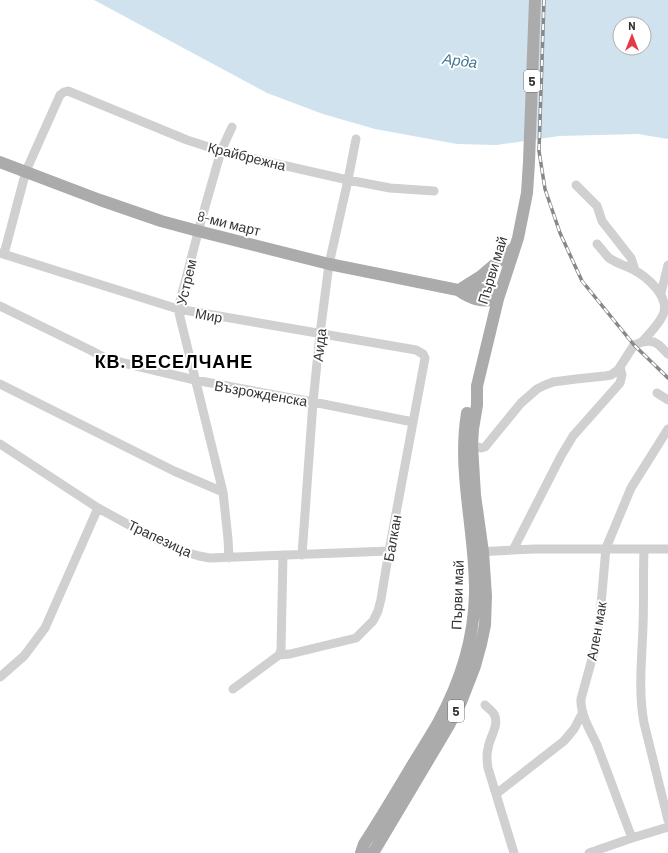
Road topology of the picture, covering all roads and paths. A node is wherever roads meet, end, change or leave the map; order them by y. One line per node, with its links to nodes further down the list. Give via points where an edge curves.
1 (535, 0): 12 (main road, Първи май / 5, via 530,162 524,213)
2 (232, 126): 4 (street, Устрем)
3 (356, 139): 7 (street, Аида)
4 (221, 151): 6 (street, Крайбрежна, via 187,140 68,91 60,95); 7 (street, Крайбрежна); 10 (street, Устрем)
5 (0, 162): 6 (main road, 8-ми март)
6 (26, 171): 10 (main road, 8-ми март, via 100,200); 13 (street)
7 (348, 180): 9 (street, Крайбрежна, via 390,188); 14 (street, Аида)
8 (576, 185): 16 (street, via 597,206 602,221 631,258)
9 (434, 191)
10 (198, 231): 14 (main road, 8-ми март); 22 (street, Устрем)
11 (597, 244): 16 (street, via 609,258)
12 (516, 246): 17 (main road, via 482,276); 20 (main road, Първи май / 5)
13 (2, 253): 22 (street, Мир)
14 (329, 264): 17 (main road, 8-ми март); 24 (street, Аида)
15 (668, 265): 18 (street)
16 (635, 270): 18 (street)
17 (458, 290): 19 (main road); 20 (main road, via 484,290)
18 (661, 293): 25 (street, via 664,312)
19 (474, 299): 20 (main road); 23 (main road)
20 (498, 300): 23 (main road, Първи май / 5)
21 (0, 308): 29 (street, Възрожденска, via 107,360)
22 (178, 310): 24 (street, Мир); 29 (street, Устрем)
23 (493, 320): 31 (main road, Първи май / 5)
24 (320, 334): 26 (street, Мир, via 416,350); 34 (street, Аида)
25 (642, 342): 27 (street, via 654,342); 28 (street, via 634,345)
26 (423, 354): 35 (street, Балкан, via 425,358)
27 (668, 354)
28 (620, 367): 38 (street, via 605,376 576,378 541,387 521,403 485,447); 44 (street, via 620,383 572,436)
29 (195, 380): 34 (street, Възрожденска); 39 (street, Устрем)
30 (0, 384): 39 (street, via 174,471)
31 (477, 386): 38 (main road, Първи май / 5); 46 (main road, Първи май / 5, via 469,403 464,450 465,479)
32 (657, 393): 33 (street)
33 (668, 400)
34 (313, 402): 35 (street, Възрожденска); 48 (street, Аида)
35 (413, 422): 45 (street, Балкан)
36 (668, 429): 41 (street, Ален мак, via 631,488)
37 (0, 444): 40 (street, Трапезица)
38 (472, 445): 46 (main road, Първи май / 5)
39 (223, 492): 49 (street, Устрем)
40 (98, 508): 49 (street, Трапезица, via 182,551 210,558); 51 (street, via 45,628 24,656)
41 (606, 548): 42 (street); 44 (street); 54 (street, Ален мак, via 595,648 580,699)
42 (644, 549): 43 (street); 56 (street, via 641,707)
43 (668, 549)
44 (514, 550): 46 (street)
45 (389, 552): 48 (street, Трапезица); 50 (street, Балкан, via 378,611 373,621 356,638)
46 (478, 552): 60 (main road, Първи май / 5, via 470,640 456,686 438,722); 61 (main road, Първи май / 5, via 486,596 485,624 482,644 466,691 448,728)
47 (283, 555): 48 (street, Трапезица); 49 (street, Трапезица); 50 (street)
48 (302, 555)
49 (229, 558)
50 (279, 655): 52 (street)
51 (0, 677)
52 (233, 689)
53 (485, 705): 55 (street, via 494,714 496,722 487,758)
54 (583, 712): 55 (street, via 564,741); 58 (street, Ален мак)
55 (496, 794): 62 (street)
56 (668, 820)
57 (668, 827): 58 (street)
58 (632, 838): 59 (street)
59 (610, 850): 63 (street)
60 (361, 853)
61 (373, 853)
62 (514, 853)
63 (588, 853)

